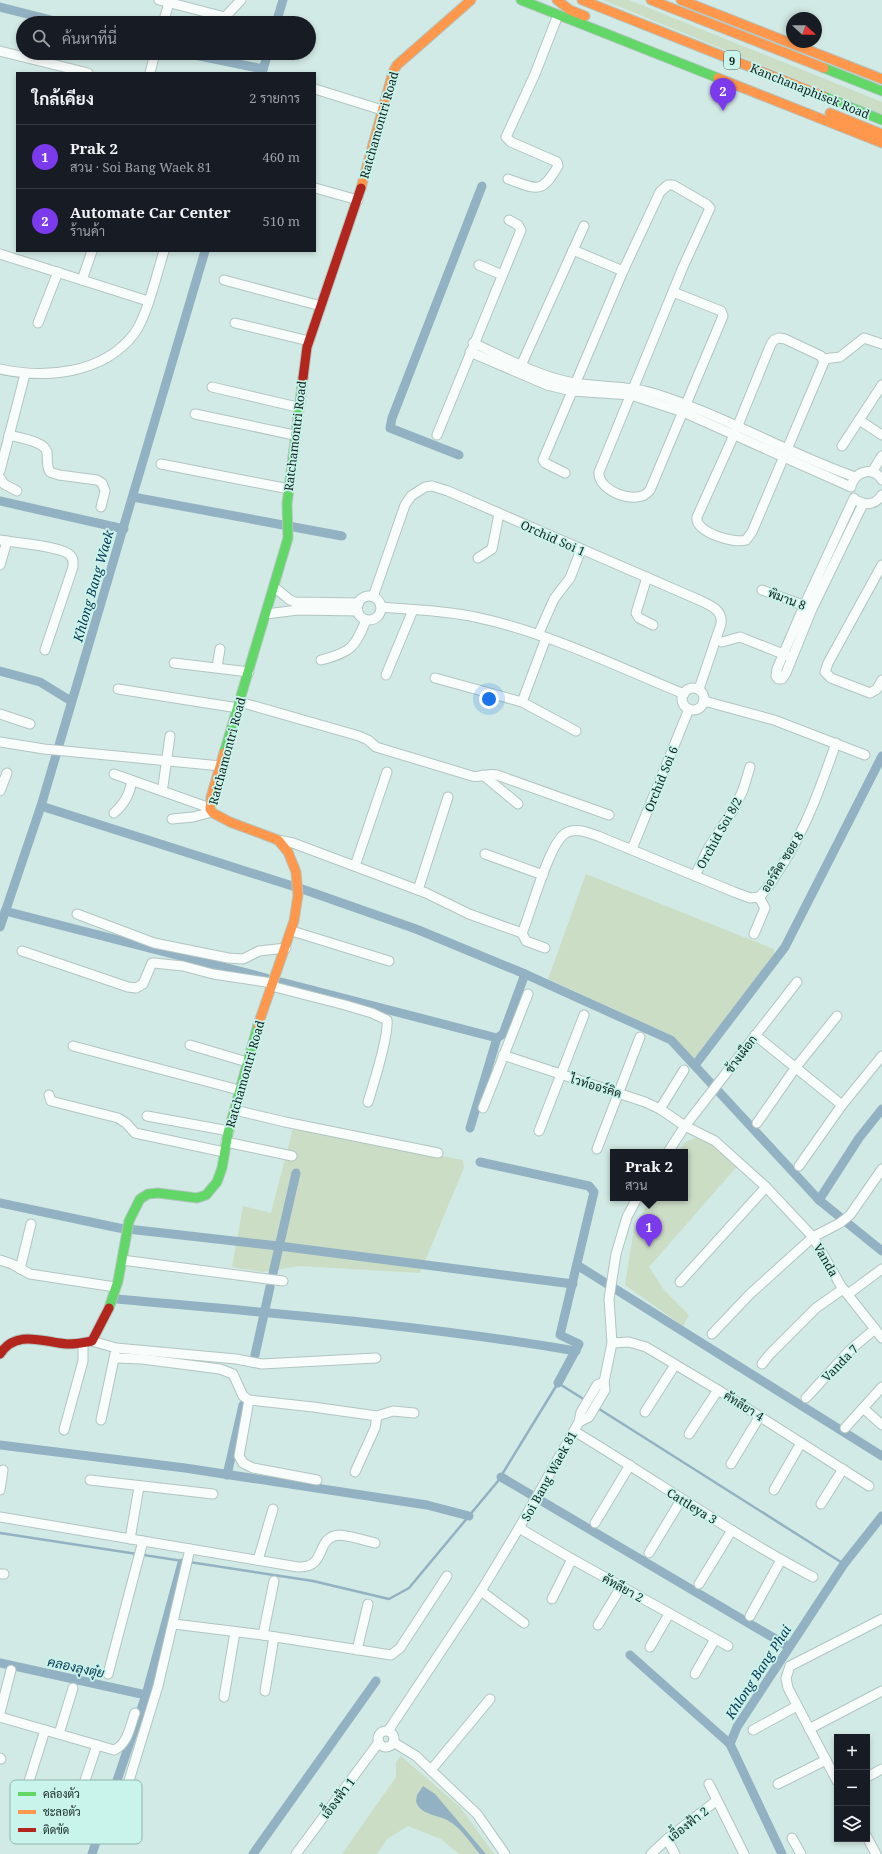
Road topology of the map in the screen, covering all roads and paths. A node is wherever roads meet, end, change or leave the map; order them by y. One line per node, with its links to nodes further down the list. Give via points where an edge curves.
1 (159, 0): 10 (street)
2 (241, 0): 14 (street)
3 (471, 0): 27 (main road, Ratchamontri Road, via 397,65)
4 (521, 0): 11 (main road)
5 (557, 0): 29 (main road, via 570,10)
6 (582, 0): 28 (main road, Kanchanaphisek Road / 9)
7 (651, 0): 26 (main road, Kanchanaphisek Road / 9)
8 (681, 0): 24 (main road)
9 (704, 0): 15 (main road)
10 (169, 2): 12 (street); 13 (street)
11 (558, 15): 30 (main road); 31 (street, via 506,137 511,142 557,162 558,166 549,182 541,187)
12 (165, 16)
13 (213, 16)
14 (229, 16)
15 (786, 33)
16 (822, 47): 21 (main road)
17 (0, 51): 18 (street)
18 (16, 55)
19 (36, 60): 22 (street)
20 (153, 60): 23 (street)
21 (882, 70)
22 (84, 72)
23 (150, 72)
24 (882, 79)
25 (316, 89): 27 (street)
26 (882, 91)
27 (382, 110): 33 (main road, Ratchamontri Road)
28 (882, 120)
29 (882, 134)
30 (882, 143)
31 (508, 179)
32 (316, 188): 33 (street)
33 (358, 200): 49 (main road, Ratchamontri Road)
34 (509, 220): 44 (street, via 521,230)
35 (584, 226): 36 (street)
36 (573, 250): 42 (street); 57 (street)
37 (92, 252): 45 (street)
38 (164, 252): 48 (street)
39 (0, 254): 40 (street)
40 (19, 255): 43 (street)
41 (479, 265): 44 (street)
42 (623, 271): 47 (street, via 660,192 668,185 673,185 710,208); 61 (street)
43 (58, 272): 45 (street); 50 (street)
44 (502, 275): 54 (street)
45 (82, 280): 48 (street)
46 (224, 280): 49 (street)
47 (673, 292): 62 (street); 64 (street, via 721,311 723,316)
48 (148, 301): 58 (street, via 135,333 121,348 85,368)
49 (321, 306): 52 (main road, Ratchamontri Road)
50 (38, 323)
51 (235, 323): 52 (street)
52 (309, 341): 63 (main road, Ratchamontri Road)
53 (882, 344): 55 (street, via 864,338 840,358)
54 (472, 347): 57 (street); 70 (street)
55 (823, 359): 67 (street, via 785,339 774,340); 74 (street, via 824,362)
56 (0, 369): 58 (street)
57 (520, 369): 61 (street, via 547,385)
58 (25, 374): 68 (street)
59 (882, 385): 66 (street)
60 (212, 387): 63 (street)
61 (574, 387): 62 (street); 79 (street, via 543,460)
62 (632, 391): 64 (street); 64 (street, via 599,472 600,481 607,488 620,494 633,498 646,495)
63 (298, 407): 69 (main road, Ratchamontri Road)
64 (685, 409): 67 (street); 71 (street)
65 (195, 414): 69 (street)
66 (859, 420): 72 (street); 73 (street)
67 (738, 426): 71 (street); 74 (street)
68 (9, 435): 77 (street); 89 (street, via 42,446 47,452 47,466 50,472 102,483 105,491)
69 (294, 435): 84 (main road, Ratchamontri Road)
70 (437, 435)
71 (734, 435): 74 (street); 74 (street, via 697,517 698,524 714,535 736,542 750,537)
72 (882, 435)
73 (842, 446)
74 (786, 453): 80 (street); 83 (street)
75 (882, 456): 78 (street)
76 (160, 464): 84 (street)
77 (0, 471)
78 (872, 472): 80 (street, via 863,472); 82 (street)
79 (566, 473)
80 (855, 477): 83 (street)
81 (0, 478): 85 (street, via 4,484)
82 (882, 478)
83 (851, 487): 86 (street)
84 (289, 489): 97 (main road, Ratchamontri Road, via 289,532)
85 (17, 491)
86 (854, 498): 88 (street); 103 (street)
87 (881, 499): 88 (street)
88 (863, 504): 103 (street)
89 (101, 507)
90 (499, 514): 92 (street, Orchid Soi 1); 93 (street, via 492,549); 99 (street, Orchid Soi 1, via 448,491 425,487 416,491 405,505)
91 (3, 541): 94 (street); 112 (street, via 58,549 70,555 73,560 73,567)
92 (581, 550): 96 (street, Orchid Soi 1); 109 (street, via 570,578 554,599)
93 (478, 558)
94 (0, 565)
95 (882, 565): 119 (street, via 825,672 831,678 870,693 877,689)
96 (647, 577): 108 (street, via 636,613 639,618); 121 (street, Orchid Soi 1, via 711,606 721,616 721,624)
97 (274, 587): 100 (street); 106 (main road, Ratchamontri Road)
98 (762, 590): 103 (street, พิมาน 8)
99 (373, 597): 101 (street, via 364,598); 102 (street)
100 (290, 600): 101 (street); 104 (street)
101 (358, 607): 104 (street); 107 (street, via 362,618)
102 (381, 607): 105 (street); 107 (street, via 378,616)
103 (808, 607): 110 (street, via 788,655 740,637)
104 (287, 610): 106 (street)
105 (413, 610): 109 (street, via 474,616); 117 (street)
106 (266, 614): 116 (main road, Ratchamontri Road)
107 (366, 620): 113 (street, via 360,635 348,651)
108 (653, 625)
109 (542, 636): 122 (street); 124 (street)
110 (722, 642)
111 (220, 649): 115 (street)
112 (45, 650)
113 (321, 660)
114 (174, 663): 115 (street)
115 (217, 667): 116 (street)
116 (249, 672): 125 (main road, Ratchamontri Road)
117 (386, 675)
118 (435, 678): 124 (street)
119 (882, 680)
120 (118, 689): 125 (street)
121 (698, 689): 122 (street, via 689,689); 123 (street, via 703,694)
122 (684, 694): 126 (street, via 682,701)
123 (704, 701): 126 (street, via 697,709); 132 (street, via 774,720)
124 (522, 702): 129 (street)
125 (239, 705): 135 (main road, Ratchamontri Road); 140 (street, via 359,736 374,746 472,776)
126 (689, 709): 151 (street, Orchid Soi 6)
127 (0, 714): 128 (street)
128 (30, 724)
129 (576, 731)
130 (170, 736): 134 (street)
131 (0, 742): 134 (street)
132 (836, 743): 133 (street); 157 (street, ออร์คิด ซอย 8, via 796,844)
133 (865, 755)
134 (167, 761): 135 (street); 142 (street)
135 (221, 766): 146 (main road, Ratchamontri Road)
136 (750, 767): 155 (street, Orchid Soi 8/2, via 736,807 709,847)
137 (388, 772): 153 (street)
138 (7, 773): 143 (street)
139 (114, 774): 141 (street)
140 (483, 775): 145 (street); 148 (street, via 497,775)
141 (132, 781): 146 (street); 147 (street, via 127,798)
142 (163, 786)
143 (0, 791)
144 (448, 797): 156 (street)
145 (518, 804)
146 (211, 810): 149 (street, via 193,817); 150 (main road, Ratchamontri Road, via 221,818)
147 (114, 813)
148 (609, 815)
149 (172, 819)
150 (278, 840): 153 (street, via 293,842); 159 (main road, Ratchamontri Road, via 289,852 297,880 298,894)
151 (632, 849): 154 (street, ออร์คิด ซอย 8, via 584,831 567,832 556,844); 155 (street, ออร์คิด ซอย 8)
152 (486, 854): 154 (street)
153 (355, 866): 156 (street)
154 (543, 875): 160 (street, ออร์คิด ซอย 8)
155 (696, 876): 157 (street, ออร์คิด ซอย 8, via 750,898)
156 (418, 890): 160 (street)
157 (759, 897): 161 (street, via 765,908)
158 (77, 914): 162 (street, via 154,942 228,958 243,959 259,950)
159 (292, 931): 162 (main road, Ratchamontri Road); 165 (street)
160 (522, 933): 163 (street, via 526,941)
161 (754, 934)
162 (286, 948): 167 (main road, Ratchamontri Road)
163 (544, 948)
164 (22, 951): 167 (street, via 136,988 143,984 154,962)
165 (388, 961)
166 (797, 982): 171 (street, ช้างเผือก)
167 (272, 985): 177 (main road, Ratchamontri Road); 184 (street, via 372,1013 387,1020 383,1047)
168 (528, 994): 175 (street)
169 (584, 1015): 180 (street)
170 (837, 1016): 178 (street)
171 (755, 1035): 178 (street); 191 (street, ช้างเผือก)
172 (640, 1037): 182 (street)
173 (190, 1045): 177 (street)
174 (73, 1046): 181 (street)
175 (503, 1055): 180 (street, ไวท์ออร์คิด); 186 (street)
176 (882, 1056): 185 (street)
177 (247, 1062): 181 (main road, Ratchamontri Road)
178 (796, 1067): 185 (street); 190 (street)
179 (684, 1070): 187 (street)
180 (560, 1074): 182 (street, ไวท์ออร์คิด); 193 (street)
181 (238, 1090): 188 (main road, Ratchamontri Road)
182 (619, 1093): 187 (street, ไวท์ออร์คิด); 195 (street)
183 (49, 1095): 194 (street, via 51,1101 118,1118 135,1132)
184 (368, 1102)
185 (842, 1105): 199 (street)
186 (483, 1108)
187 (660, 1109): 191 (street, ไวท์ออร์คิด)
188 (235, 1110): 192 (main road, Ratchamontri Road); 197 (street)
189 (147, 1116): 192 (street)
190 (757, 1123)
191 (685, 1126): 196 (street); 201 (street, Vanda, via 715,1141)
192 (229, 1131): 194 (main road, Ratchamontri Road)
193 (539, 1131)
194 (225, 1147): 198 (street); 206 (main road, Ratchamontri Road, via 214,1188 208,1194 199,1199 151,1193 140,1199 131,1214)
195 (597, 1148)
196 (670, 1149)
197 (438, 1153)
198 (292, 1156)
199 (800, 1166)
200 (881, 1171): 204 (street, via 850,1215)
201 (766, 1187): 204 (street, Vanda); 210 (street)
202 (635, 1201): 217 (street, Soi Bang Waek 81, via 621,1235 609,1299)
203 (31, 1224): 207 (street)
204 (813, 1237): 212 (street, Vanda); 214 (street, via 750,1294)
205 (0, 1260): 207 (street)
206 (122, 1260): 209 (street); 211 (main road, Ratchamontri Road)
207 (20, 1269): 211 (street, via 30,1274)
208 (882, 1269): 212 (street)
209 (283, 1281)
210 (680, 1282)
211 (115, 1288): 216 (main road, Ratchamontri Road, via 104,1320)
212 (846, 1292): 213 (street, Vanda); 224 (street, via 816,1308)
213 (875, 1329): 215 (street, Vanda); 229 (street, Vanda 7, via 850,1350)
214 (712, 1334)
215 (882, 1338)
216 (92, 1341): 218 (main road); 219 (street)
217 (612, 1343): 225 (street, คัทลียา 4, via 629,1342 646,1347); 240 (street, Soi Bang Waek 81, via 602,1386)
218 (83, 1344): 220 (main road, via 16,1339 7,1343); 239 (street, via 83,1361)
219 (116, 1348): 221 (street); 222 (street)
220 (0, 1354)
221 (115, 1358): 226 (street); 236 (street)
222 (222, 1358): 223 (street, via 262,1364); 226 (street)
223 (376, 1358)
224 (762, 1364)
225 (675, 1365): 228 (street, คัทลียา 4); 233 (street)
226 (220, 1369): 230 (street, via 233,1374 243,1396)
227 (882, 1387): 231 (street)
228 (718, 1390): 235 (street, คัทลียา 4); 241 (street)
229 (806, 1398)
230 (249, 1400): 234 (street); 249 (street, via 239,1456 243,1463 253,1468)
231 (863, 1408): 237 (street); 238 (street)
232 (414, 1412): 234 (street, via 393,1411)
233 (645, 1412)
234 (377, 1416): 247 (street, via 376,1428)
235 (760, 1416): 242 (street, คัทลียา 4); 243 (street)
236 (101, 1420)
237 (882, 1425)
238 (845, 1428)
239 (64, 1430)
240 (574, 1431): 244 (street, Cattleya 3); 260 (street, Soi Bang Waek 81)
241 (689, 1434)
242 (801, 1442): 245 (street, คัทลียา 4); 253 (street)
243 (731, 1464)
244 (630, 1465): 255 (street, Cattleya 3); 259 (street)
245 (843, 1469): 250 (street, คัทลียา 4); 256 (street)
246 (2, 1470): 252 (street)
247 (355, 1472)
248 (90, 1480): 251 (street)
249 (317, 1480)
250 (869, 1486)
251 (139, 1487): 254 (street); 262 (street)
252 (0, 1490)
253 (774, 1490)
254 (213, 1494)
255 (681, 1500): 261 (street, Cattleya 3); 266 (street)
256 (821, 1504)
257 (273, 1509): 267 (street)
258 (0, 1517): 262 (street)
259 (595, 1523)
260 (519, 1528): 268 (street, คัทลียา 2); 275 (street, Soi Bang Waek 81)
261 (732, 1530): 269 (street, Cattleya 3); 273 (street)
262 (130, 1539): 264 (street)
263 (375, 1543): 267 (street, via 341,1535 333,1536 312,1565 307,1567)
264 (142, 1544): 265 (street); 292 (street)
265 (189, 1551): 267 (street); 282 (street)
266 (649, 1553)
267 (258, 1560)
268 (572, 1560): 274 (street, คัทลียา 2); 276 (street)
269 (781, 1560): 271 (street, Cattleya 3); 279 (street)
270 (447, 1576): 290 (street, via 395,1653 386,1655)
271 (813, 1577)
272 (274, 1581): 285 (street)
273 (700, 1584)
274 (621, 1587): 278 (street, คัทลียา 2); 283 (street)
275 (481, 1591): 281 (street); 306 (street, Soi Bang Waek 81)
276 (552, 1599)
277 (368, 1604): 290 (street)
278 (669, 1614): 287 (street, คัทลียา 2); 289 (street)
279 (750, 1616)
280 (882, 1619): 299 (street, via 790,1666 786,1678)
281 (524, 1623)
282 (174, 1624): 284 (street); 318 (street)
283 (598, 1625)
284 (235, 1632): 285 (street); 297 (street)
285 (264, 1635): 286 (street)
286 (274, 1637): 290 (street); 295 (street)
287 (715, 1640): 288 (street, คัทลียา 2); 293 (street)
288 (728, 1646)
289 (650, 1647)
290 (356, 1650)
291 (11, 1670): 300 (street)
292 (108, 1674)
293 (695, 1674)
294 (73, 1688): 307 (street)
295 (265, 1691)
296 (882, 1691): 303 (street)
297 (224, 1697)
298 (490, 1699): 313 (street)
299 (797, 1706): 303 (street); 305 (street)
300 (0, 1713)
301 (135, 1713): 310 (street, via 125,1741 119,1748 114,1750)
302 (0, 1717): 304 (street)
303 (809, 1729): 311 (street)
304 (45, 1730): 307 (street); 316 (street)
305 (753, 1730)
306 (388, 1731): 308 (street, via 379,1735); 309 (street, via 394,1736)
307 (59, 1734): 310 (street)
308 (379, 1742): 309 (street, via 385,1746); 325 (street, เอื้องฟ้า 1)
309 (393, 1742): 313 (street, via 416,1756)
310 (96, 1745): 317 (street)
311 (826, 1760): 314 (street); 320 (street)
312 (882, 1769): 315 (street)
313 (431, 1770): 326 (street, via 476,1814)
314 (834, 1775)
315 (870, 1775)
316 (29, 1780)
317 (85, 1780)
318 (129, 1780)
319 (709, 1784): 321 (street)
320 (778, 1784)
321 (716, 1801): 323 (street, เอื้องฟ้า 2); 329 (street, เอื้องฟ้า 2)
322 (792, 1838): 330 (street)
323 (666, 1839): 327 (street, เอื้องฟ้า 2); 328 (street)
324 (870, 1842): 331 (street)
325 (296, 1854)
326 (505, 1854)
327 (651, 1854)
328 (675, 1854)
329 (744, 1854)
330 (801, 1854)
331 (876, 1854)

